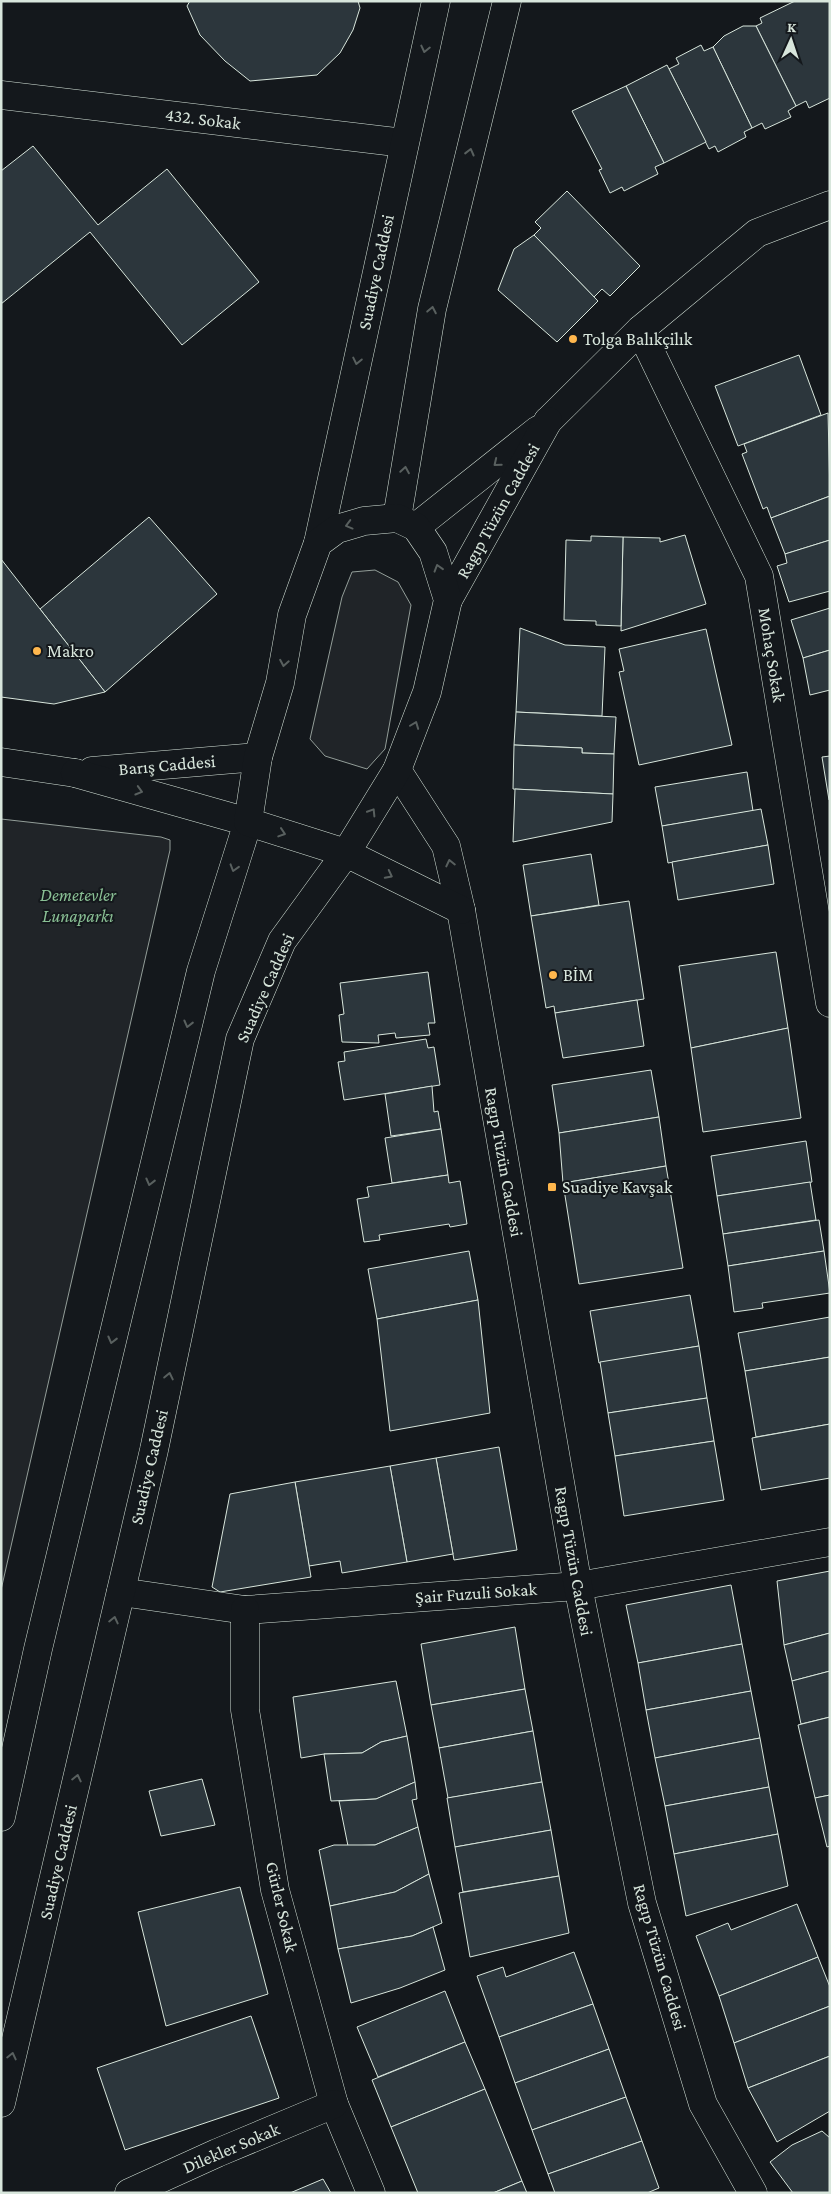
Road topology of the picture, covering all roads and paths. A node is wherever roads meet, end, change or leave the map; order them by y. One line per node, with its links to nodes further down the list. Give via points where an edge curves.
1 (436, 1): 4 (main road, Suadiye Caddesi, one-way to 4)
2 (507, 1): 8 (main road, one-way to 2, via 432,309)
3 (1, 95): 4 (main road, 432. Sokak)
4 (404, 144): 9 (main road, Suadiye Caddesi, one-way to 9)
5 (830, 205): 6 (main road, Ragıp Tüzün Caddesi, via 757,233)
6 (640, 330): 7 (main road, Ragıp Tüzün Caddesi); 18 (main road, Mohaç Sokak, via 759,576)
7 (548, 422): 8 (main road, Ragıp Tüzün Caddesi, one-way to 8); 10 (main road, Ragıp Tüzün Caddesi)
8 (406, 523): 9 (main road, one-way to 9, via 364,521 337,528); 10 (main road, one-way to 8, via 433,552)
9 (318, 543): 11 (main road, Suadiye Caddesi, one-way to 11, via 292,615 280,683)
10 (448, 600): 13 (main road, Suadiye Caddesi, one-way to 10, via 427,692)
11 (258, 757): 14 (main road, Barış Caddesi); 15 (main road, Suadiye Caddesi)
12 (1, 762): 14 (main road, Barış Caddesi)
13 (397, 770): 16 (main road, Suadiye Caddesi, one-way to 13); 17 (main road, Ragıp Tüzün Caddesi, one-way to 13, via 446,846)
14 (75, 773): 15 (main road, Barış Caddesi, one-way to 15)
15 (248, 822): 16 (main road, one-way to 16); 23 (main road, Suadiye Caddesi, one-way to 23, via 201,971 38,1649)
16 (346, 853): 17 (main road, one-way to 17); 21 (main road, Suadiye Caddesi, one-way to 16, via 240,1039 282,941)
17 (460, 910): 20 (main road, Ragıp Tüzün Caddesi)
18 (830, 1003)
19 (830, 1542): 20 (main road, Şair Fuzuli Sokak)
20 (578, 1586): 22 (main road, Şair Fuzuli Sokak); 28 (main road, Ragıp Tüzün Caddesi, via 642,1903 703,2104)
21 (121, 1592): 22 (main road, Şair Fuzuli Sokak); 24 (main road, Suadiye Caddesi, one-way to 21)
22 (245, 1610): 25 (main road, Gürler Sokak, via 245,1710 276,1890)
23 (1, 1817)
24 (1, 2104)
25 (334, 2104): 26 (main road, Dilekler Sokak); 27 (main road, Gürler Sokak)
26 (129, 2193)
27 (371, 2193)
28 (753, 2193)

